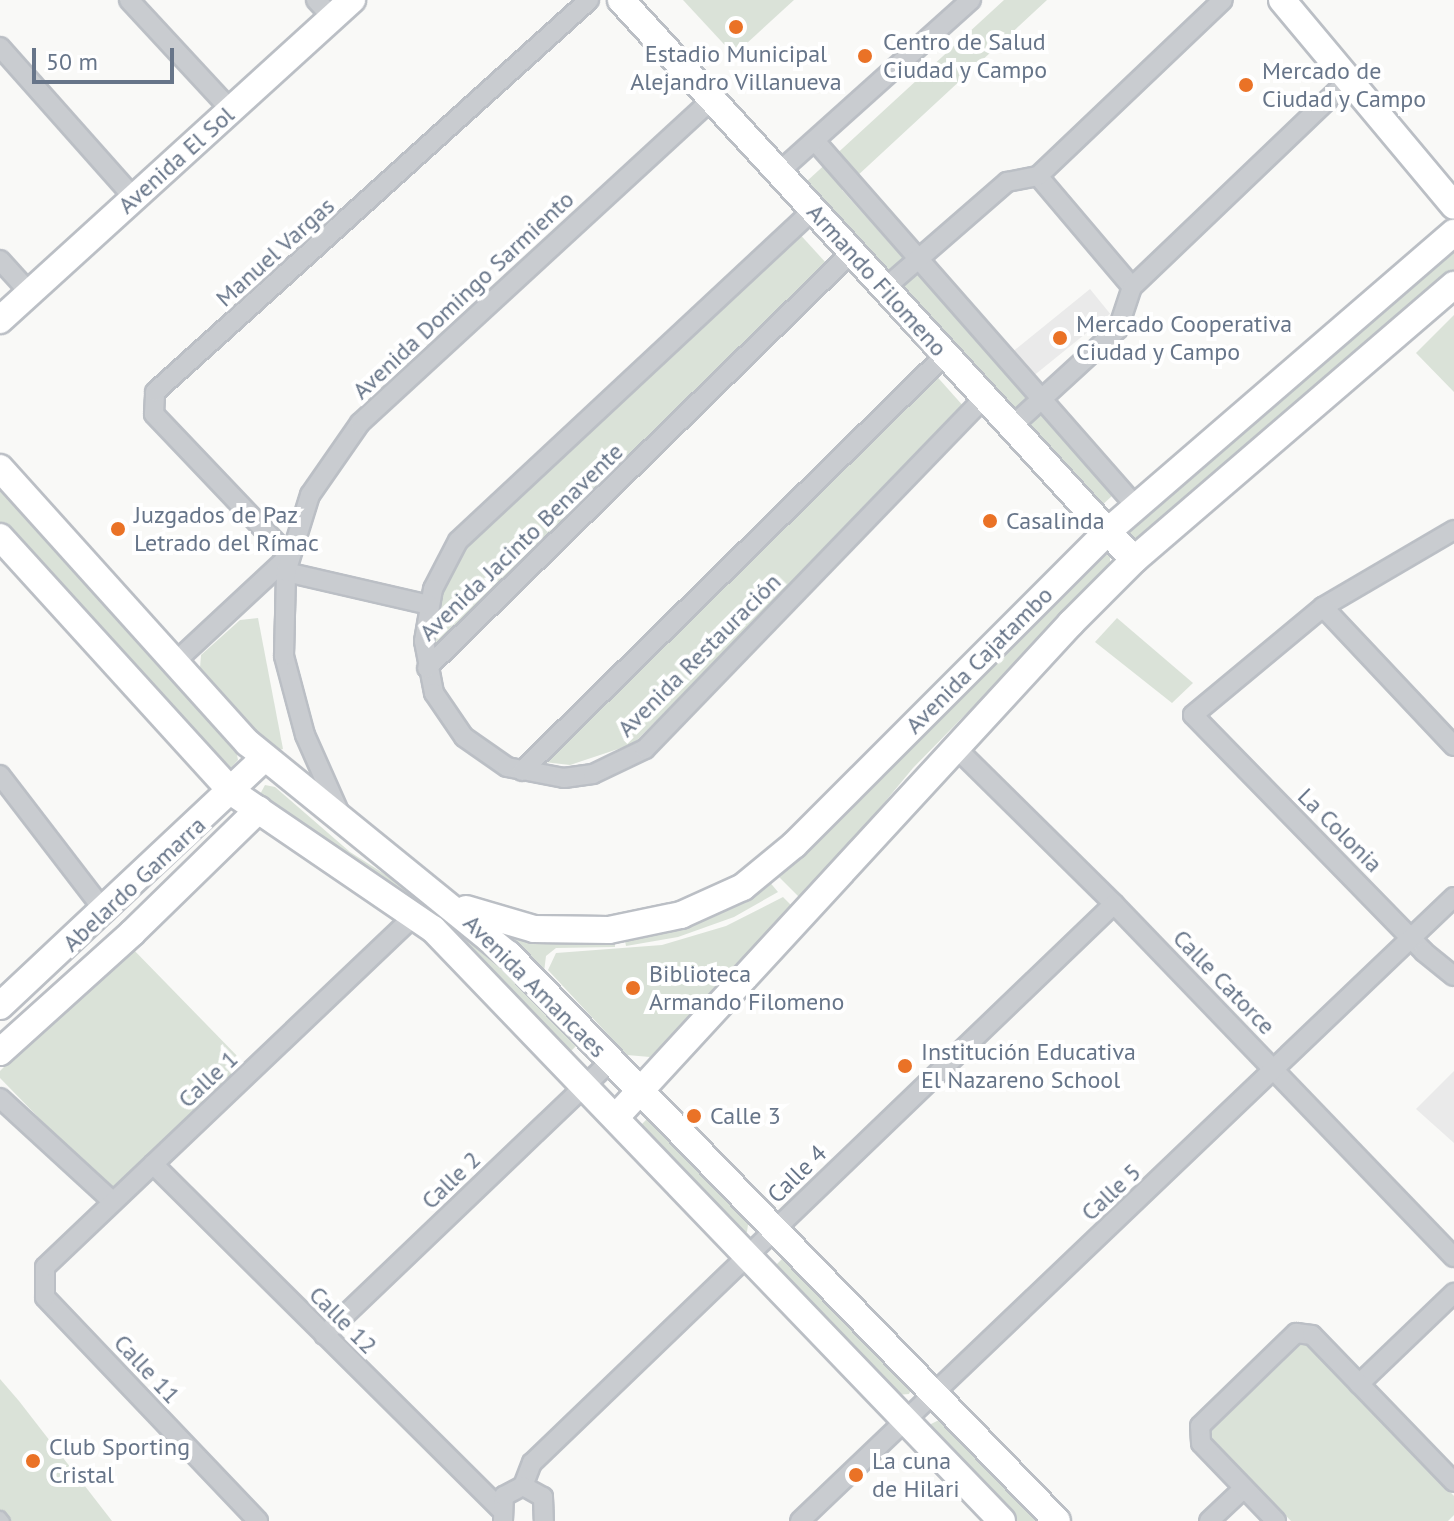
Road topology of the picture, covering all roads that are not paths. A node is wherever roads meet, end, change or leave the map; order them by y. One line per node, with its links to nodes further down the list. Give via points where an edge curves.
1 (129, 0): 12 (street)
2 (352, 0): 8 (street, Avenida El Sol)
3 (589, 0): 38 (street, Manuel Vargas, via 155,392 154,414)
4 (621, 0): 11 (street, Armando Filomeno)
5 (971, 0): 13 (street)
6 (1223, 0): 15 (street)
7 (1282, 0): 10 (street)
8 (324, 9): 12 (street, Avenida El Sol)
9 (0, 47): 16 (street)
10 (1350, 79): 17 (street); 24 (street)
11 (712, 99): 14 (street, Armando Filomeno); 38 (street, Avenida Domingo Sarmiento, via 343,441 310,495)
12 (231, 110): 16 (street, Avenida El Sol)
13 (815, 141): 14 (street); 22 (street)
14 (779, 172): 18 (street, Armando Filomeno)
15 (1038, 176): 22 (street, via 1007,182); 24 (street)
16 (134, 198): 26 (street, Avenida El Sol)
17 (1454, 206)
18 (813, 210): 20 (street, Armando Filomeno); 39 (street, Avenida Jacinto Benavente, via 473,525 446,561)
19 (1454, 233): 33 (street, Avenida Cajatambo)
20 (852, 252): 25 (street, Armando Filomeno); 42 (street, Avenida Jacinto Benavente)
21 (0, 260): 26 (street)
22 (917, 261): 25 (street); 30 (street)
23 (1454, 285): 37 (street, Avenida Cajatambo)
24 (1132, 287): 30 (street, via 1118,329)
25 (885, 288): 28 (street, Armando Filomeno)
26 (30, 293): 27 (street, Avenida El Sol)
27 (0, 320)
28 (946, 354): 29 (street, Armando Filomeno); 46 (street)
29 (984, 398): 31 (street, Armando Filomeno); 46 (street, Avenida Restauración, via 645,749 593,774 564,778)
30 (1041, 398): 31 (street); 33 (street)
31 (1011, 427): 35 (street, Armando Filomeno)
32 (0, 468): 41 (street, Avenida Amancaes)
33 (1137, 508): 35 (street, Avenida Cajatambo)
34 (1454, 530): 40 (street)
35 (1107, 532): 37 (street, Armando Filomeno); 52 (street, Avenida Cajatambo, via 794,845 743,887 649,925 573,932 501,922)
36 (0, 537): 48 (street, Avenida Amancaes)
37 (1134, 560): 43 (street, Avenida Cajatambo)
38 (288, 564): 39 (street); 41 (street, Avenida Domingo Sarmiento); 50 (street, Avenida Domingo Sarmiento, via 283,624 289,684)
39 (429, 605): 42 (street, Avenida Jacinto Benavente)
40 (1323, 607): 44 (street); 56 (street, La Colonia, via 1193,715)
41 (174, 663): 45 (street, Avenida Amancaes)
42 (427, 668): 46 (street, Avenida Restauración, via 440,705 464,737 484,754)
43 (954, 746): 53 (street, Calle Catorce); 63 (street, Avenida Cajatambo)
44 (1454, 746)
45 (264, 758): 48 (street, Abelardo Gamarra); 50 (street, Avenida Amancaes)
46 (522, 771)
47 (0, 775): 54 (street)
48 (232, 792): 49 (street, Avenida Amancaes); 54 (street, Abelardo Gamarra)
49 (259, 809): 55 (street, Avenida Amancaes); 59 (street, Abelardo Gamarra)
50 (340, 814): 52 (street, Avenida Amancaes)
51 (1454, 897): 56 (street, Calle 5)
52 (445, 899): 60 (street, Avenida Amancaes, via 508,954)
53 (1114, 904): 61 (street, Calle Catorce); 68 (street, Calle 4)
54 (105, 912): 58 (street, Abelardo Gamarra)
55 (414, 916): 62 (street, Avenida Amancaes, via 433,929); 66 (street, Calle 1)
56 (1413, 937): 57 (street, La Colonia); 61 (street, Calle 5)
57 (1454, 976)
58 (0, 1006)
59 (0, 1052)
60 (611, 1061): 62 (street, Calle 2); 63 (street, Avenida Amancaes)
61 (1276, 1070): 70 (street, Calle Catorce); 75 (street, Calle 5)
62 (584, 1084): 65 (street, Avenida Amancaes); 73 (street, Calle 2)
63 (642, 1090): 65 (street, Avenida Cajatambo); 68 (street, Avenida Amancaes)
64 (0, 1098): 67 (street)
65 (616, 1117): 69 (street, Avenida Amancaes)
66 (153, 1164): 67 (street, Calle 1); 73 (street, Calle 12)
67 (112, 1201): 71 (street, Calle 1, via 45,1267)
68 (776, 1228): 69 (street, Calle 4); 75 (street, Avenida Amancaes)
69 (748, 1255): 76 (street, Avenida Amancaes); 78 (street, Calle 4, via 532,1463)
70 (1454, 1257)
71 (43, 1282): 84 (street, Calle 11, via 45,1297)
72 (1454, 1293): 74 (street)
73 (324, 1335): 80 (street, Calle 12)
74 (1359, 1384): 77 (street); 79 (street, via 1312,1335 1296,1333 1200,1426 1201,1443)
75 (933, 1392): 76 (street, Calle 5); 88 (street, Avenida Amancaes)
76 (904, 1419): 86 (street, Calle 5); 87 (street, Avenida Amancaes)
77 (1454, 1482)
78 (523, 1486): 80 (street, Calle 4, via 508,1491); 82 (street, via 543,1497)
79 (1244, 1488): 89 (street); 90 (street)
80 (501, 1514)
81 (0, 1516): 83 (lane)
82 (544, 1520): 85 (street)
83 (4, 1521)
84 (258, 1521)
85 (551, 1521)
86 (800, 1521)
87 (1002, 1521)
88 (1057, 1521)
89 (1209, 1521)
90 (1276, 1521)

